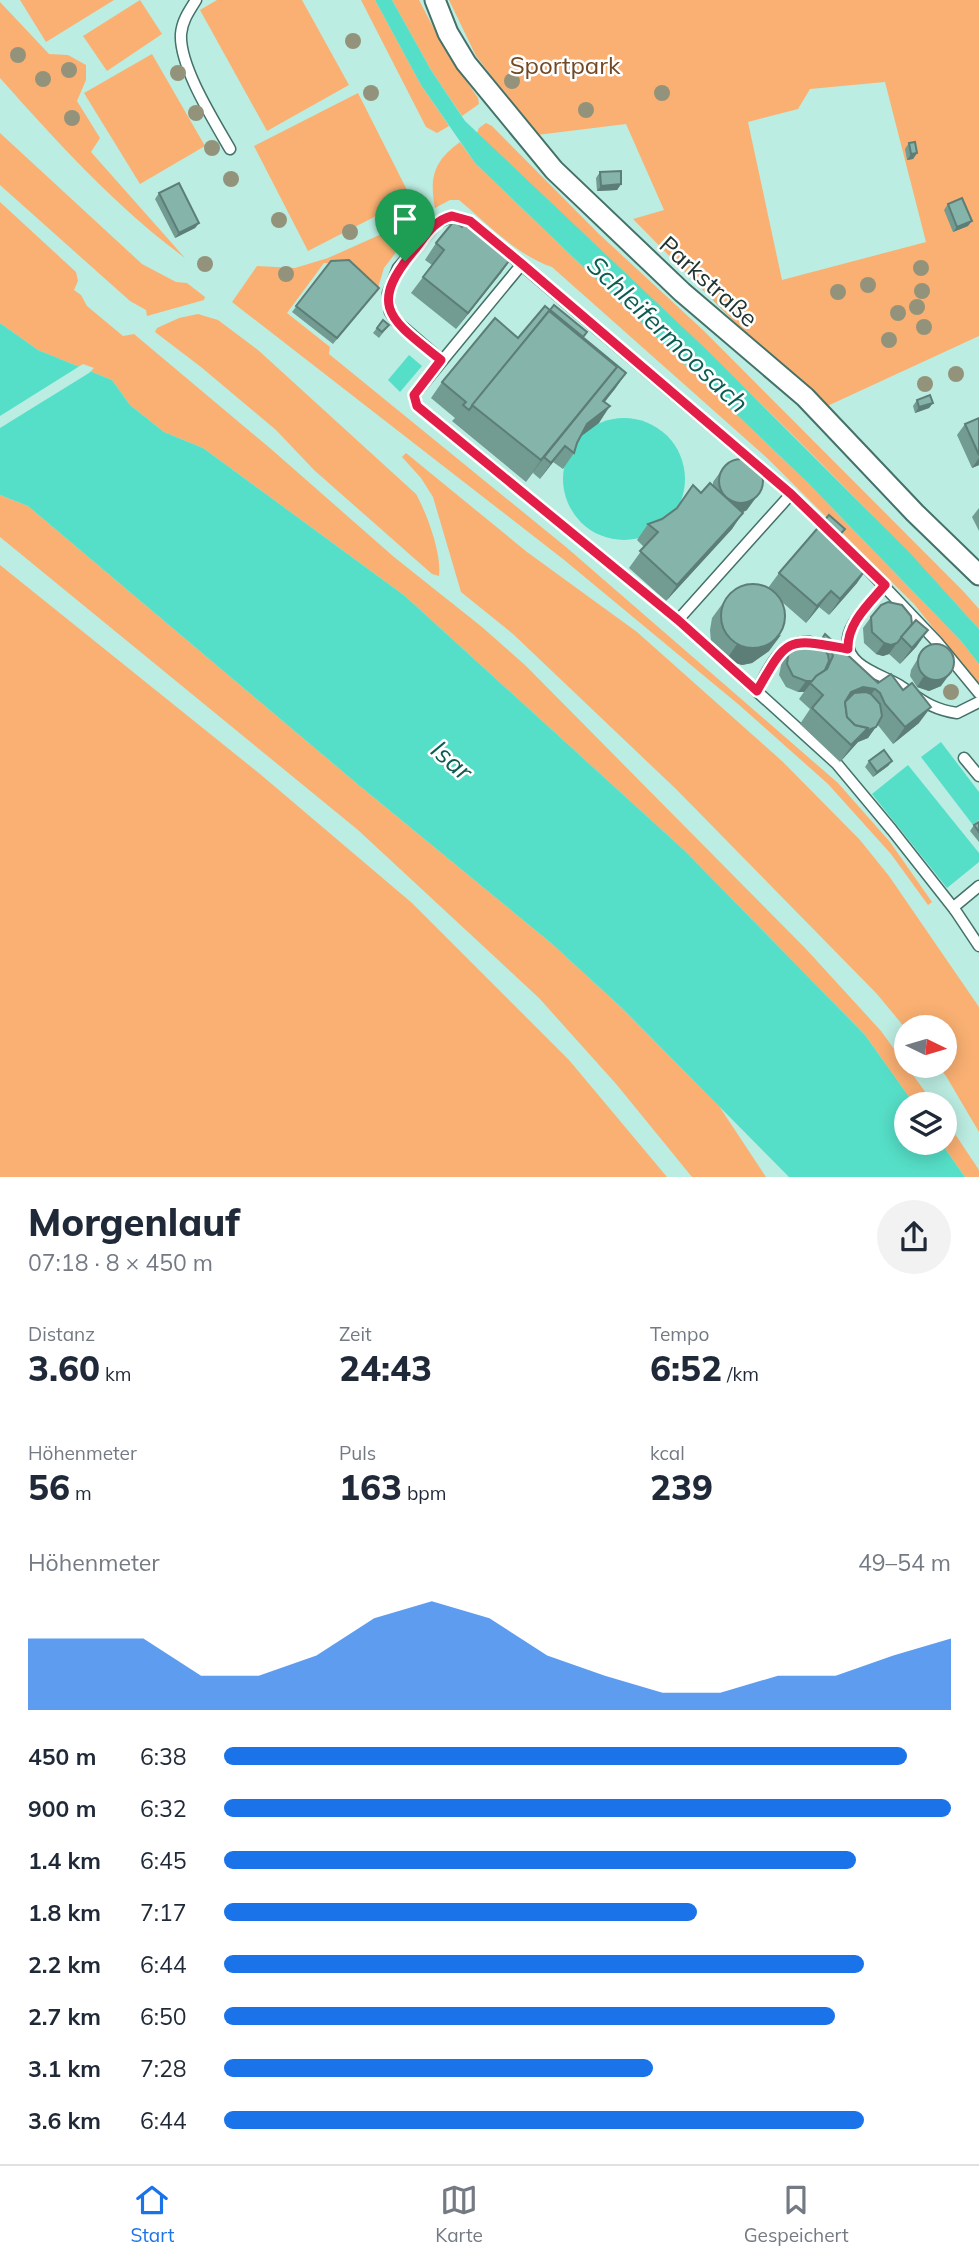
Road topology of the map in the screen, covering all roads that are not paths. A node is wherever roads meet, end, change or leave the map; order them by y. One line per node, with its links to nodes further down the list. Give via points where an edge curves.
1 (196, 0): 3 (lane, via 186,14 181,35 184,55 205,106)
2 (435, 0): 9 (street, Parkstraße, via 466,63 554,170 682,292 805,397)
3 (230, 149)
4 (522, 264): 5 (lane); 5 (lane, via 470,221 452,216 437,223 398,268 388,293 390,312); 6 (lane)
5 (441, 360): 11 (lane, via 414,395 417,406)
6 (791, 494): 7 (lane); 11 (lane)
7 (838, 540)
8 (847, 549): 10 (lane)
9 (979, 575)
10 (885, 585): 14 (lane); 15 (lane, via 851,627 843,648 858,663 927,705 957,713)
11 (678, 620): 13 (lane)
12 (816, 643): 13 (lane, via 793,643 783,649)
13 (757, 691): 19 (lane, via 844,772)
14 (979, 693)
15 (979, 702)
16 (964, 758): 17 (lane)
17 (979, 776)
18 (979, 886): 19 (lane)
19 (955, 910): 20 (lane)
20 (979, 946)

